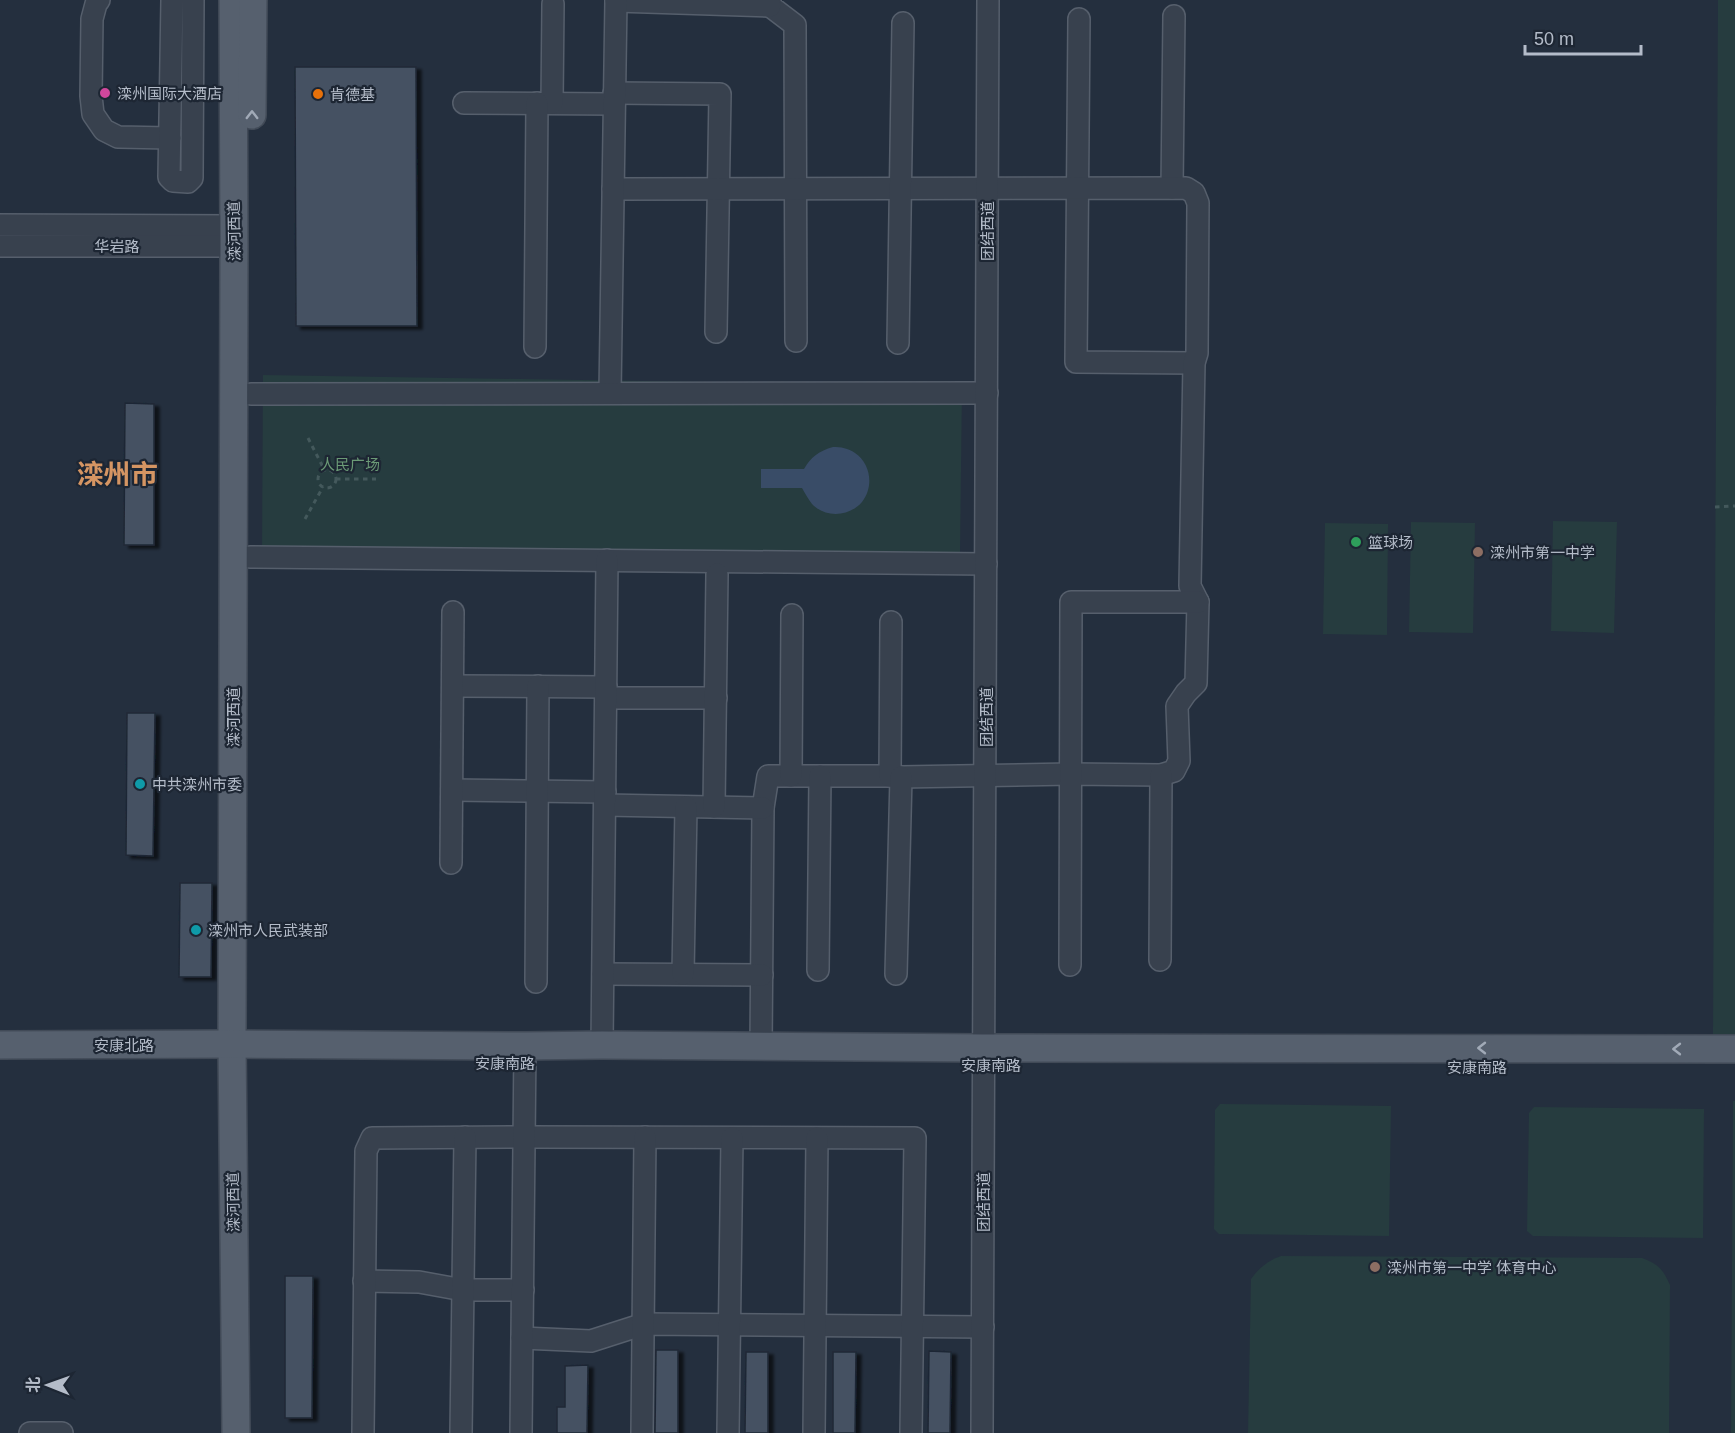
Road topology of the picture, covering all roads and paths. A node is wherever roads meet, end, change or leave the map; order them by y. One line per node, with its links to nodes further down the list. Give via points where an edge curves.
1 (99, 0): 16 (street, via 92,19 93,114 104,130 118,136)
2 (172, 0): 16 (street)
3 (193, 0): 16 (street, via 192,178 188,182 173,182 169,177)
4 (233, 0): 25 (main road, 滦河西道)
5 (253, 0): 34 (main road, 滦河西道, one-way to 5)
6 (616, 0): 8 (street); 13 (street)
7 (988, 0): 22 (street, 团结西道)
8 (770, 3): 20 (street, via 795,25)
9 (553, 4): 15 (street)
10 (1174, 16): 17 (street)
11 (1079, 19): 23 (street)
12 (903, 24): 21 (street)
13 (614, 99): 15 (street); 18 (street); 19 (street, via 720,94)
14 (464, 103): 15 (street)
15 (544, 103): 30 (street)
16 (161, 138)
17 (1172, 188): 23 (street); 31 (street, via 1186,188 1194,193 1198,203)
18 (613, 189): 19 (street); 32 (street)
19 (719, 189): 20 (street); 27 (street)
20 (797, 189): 21 (street); 28 (street)
21 (900, 189): 22 (street); 29 (street)
22 (987, 189): 23 (street); 33 (street, 团结西道)
23 (1078, 189): 31 (street, via 1076,362)
24 (0, 225): 25 (street, 华岩路)
25 (234, 236): 26 (street, 华岩路); 80 (main road, 滦河西道)
26 (0, 246)
27 (716, 332)
28 (796, 341)
29 (898, 343)
30 (535, 347)
31 (1194, 363): 47 (street, via 1191,586)
32 (610, 393): 33 (street); 34 (street)
33 (987, 393): 45 (street, 团结西道)
34 (251, 394): 43 (main road, 滦河西道)
35 (308, 438): 36 (path)
36 (325, 471): 37 (path, via 332,472); 39 (path, via 319,477)
37 (336, 479): 38 (path); 39 (path, via 332,487)
38 (376, 479)
39 (324, 487): 42 (path)
40 (1735, 506): 41 (path)
41 (1715, 507)
42 (305, 519)
43 (250, 557): 44 (street); 80 (main road, 滦河西道)
44 (607, 560): 45 (street); 53 (street)
45 (986, 564): 60 (street, 团结西道)
46 (717, 574): 54 (street)
47 (1198, 602): 55 (street, via 1071,602); 58 (street, via 1196,683 1178,706 1179,761 1174,771)
48 (453, 612): 51 (street)
49 (792, 615): 56 (street)
50 (891, 622): 59 (street)
51 (453, 686): 52 (street); 61 (street)
52 (538, 686): 53 (street); 62 (street)
53 (606, 692): 54 (street); 63 (street)
54 (716, 698): 65 (street)
55 (1071, 774): 58 (street); 60 (street); 69 (street)
56 (791, 776): 57 (street); 66 (street, via 768,776)
57 (820, 776): 59 (street); 70 (street)
58 (1161, 776): 68 (street)
59 (895, 777): 60 (street); 73 (street)
60 (986, 777): 82 (street, 团结西道)
61 (452, 790): 62 (street); 67 (street)
62 (537, 791): 63 (street); 75 (street)
63 (605, 798): 64 (street); 71 (street)
64 (686, 807): 65 (street); 72 (street)
65 (714, 807): 66 (street)
66 (763, 808): 74 (street)
67 (451, 864)
68 (1160, 960)
69 (1070, 965)
70 (818, 970)
71 (603, 974): 72 (street); 77 (street)
72 (683, 974): 74 (street)
73 (896, 974)
74 (762, 975): 78 (street)
75 (536, 981)
76 (0, 1045): 80 (main road, 安康北路)
77 (602, 1045): 78 (main road, 安康南路); 81 (main road, 安康南路)
78 (761, 1046): 82 (main road, 安康南路)
79 (1735, 1049): 82 (main road, 安康南路, one-way to 82)
80 (240, 1053): 81 (main road, 安康南路); 83 (main road, 安康北路); 101 (main road, 滦河西道); 102 (main road, 滦河西道)
81 (525, 1054): 82 (main road, 安康南路); 86 (street)
82 (984, 1056): 84 (main road, 安康南路); 97 (street, 团结西道)
83 (0, 1061)
84 (1735, 1068)
85 (465, 1137): 86 (street); 90 (street, via 372,1138 366,1151); 91 (street)
86 (524, 1137): 87 (street); 92 (street)
87 (645, 1137): 88 (street); 93 (street)
88 (732, 1138): 89 (street); 94 (street)
89 (817, 1138): 95 (street); 96 (street, via 915,1138)
90 (364, 1281): 91 (street, via 419,1282); 103 (street)
91 (463, 1290): 92 (street); 104 (street)
92 (523, 1290): 98 (street)
93 (644, 1324): 94 (street); 98 (street, via 591,1341); 106 (street)
94 (730, 1325): 95 (street); 107 (street)
95 (815, 1326): 96 (street); 108 (street)
96 (913, 1327): 97 (street); 109 (street)
97 (983, 1327): 110 (street, 团结西道)
98 (522, 1338): 105 (street)
99 (30, 1433): 100 (street)
100 (62, 1433)
101 (236, 1433)
102 (251, 1433)
103 (363, 1433)
104 (461, 1433)
105 (521, 1433)
106 (642, 1433)
107 (728, 1433)
108 (814, 1433)
109 (911, 1433)
110 (982, 1433)

